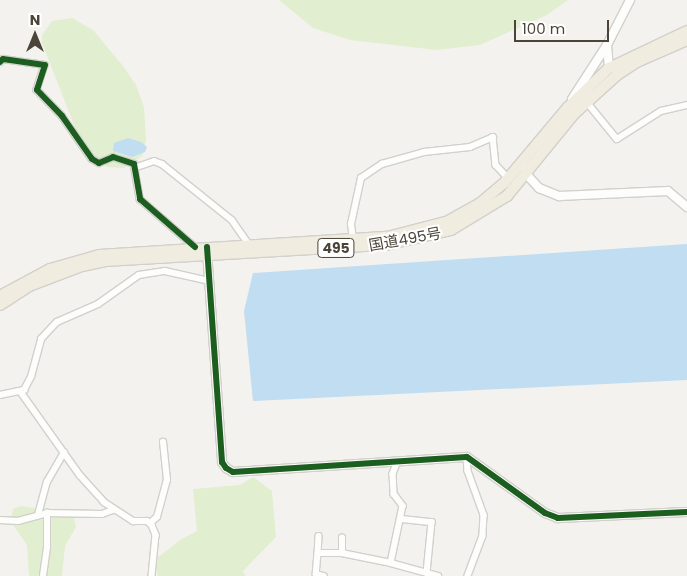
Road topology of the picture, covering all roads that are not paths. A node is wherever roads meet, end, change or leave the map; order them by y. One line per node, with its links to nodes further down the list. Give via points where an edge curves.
1 (630, 0): 4 (street)
2 (687, 30): 6 (highway, 国道495号 / 495)
3 (687, 40): 7 (highway, 国道495号 / 495, via 637,62)
4 (607, 45): 6 (street); 9 (street)
5 (0, 62): 11 (street, via 3,59 45,65 38,90 62,116 92,160 99,163 112,157 123,158)
6 (609, 68): 7 (highway, 国道495号 / 495)
7 (583, 98): 8 (street, via 617,139 661,111); 9 (highway, 国道495号 / 495); 12 (highway, 国道495号 / 495)
8 (687, 104)
9 (568, 107): 10 (highway, 国道495号 / 495)
10 (523, 161): 12 (street); 13 (highway, 国道495号 / 495)
11 (136, 167): 16 (street, via 154,161 162,164 232,220); 17 (street, via 140,199)
12 (527, 175): 14 (street, via 539,188 559,196 668,191); 18 (highway, 国道495号 / 495, via 507,196 476,218 422,239 386,245)
13 (508, 178): 15 (highway, 国道495号 / 495, via 479,204 446,222 387,237); 15 (street, via 496,166 493,137 470,147 424,152 382,164 361,178 351,224)
14 (687, 207)
15 (353, 239): 16 (highway, 国道495号 / 495)
16 (249, 244): 18 (highway, 国道495号 / 495)
17 (194, 247): 18 (highway, 国道495号 / 495); 20 (highway, 国道495号 / 495, via 99,255 50,269)
18 (207, 251): 19 (street); 21 (highway, 国道495号 / 495, via 82,266 29,286)
19 (210, 281): 22 (street, via 150,271 139,275 98,304 57,322 41,339 31,377); 27 (street, via 222,462 226,468 233,472)
20 (0, 296)
21 (0, 305)
22 (21, 392): 23 (street); 25 (street)
23 (0, 395)
24 (163, 442): 34 (street, via 168,480 157,517)
25 (64, 453): 28 (street); 31 (street, via 44,490)
26 (467, 456): 27 (street); 29 (street, via 545,513 558,518); 46 (street, via 468,471 481,503 484,521 483,536)
27 (398, 461): 32 (street, via 393,474 394,494 403,506)
28 (112, 510): 30 (street, via 102,514); 34 (street, via 133,522)
29 (687, 512)
30 (47, 513): 31 (street); 42 (street)
31 (38, 515): 33 (street, via 18,521)
32 (402, 519): 39 (street); 40 (street, via 432,522)
33 (0, 520)
34 (150, 524): 43 (street, via 156,535)
35 (319, 536): 38 (street)
36 (342, 538): 37 (street)
37 (342, 553): 38 (street); 39 (street)
38 (318, 554): 41 (street)
39 (391, 563): 40 (street)
40 (427, 573): 45 (street)
41 (316, 575): 44 (street)
42 (43, 576)
43 (152, 576)
44 (324, 576)
45 (438, 576)
46 (468, 576)

